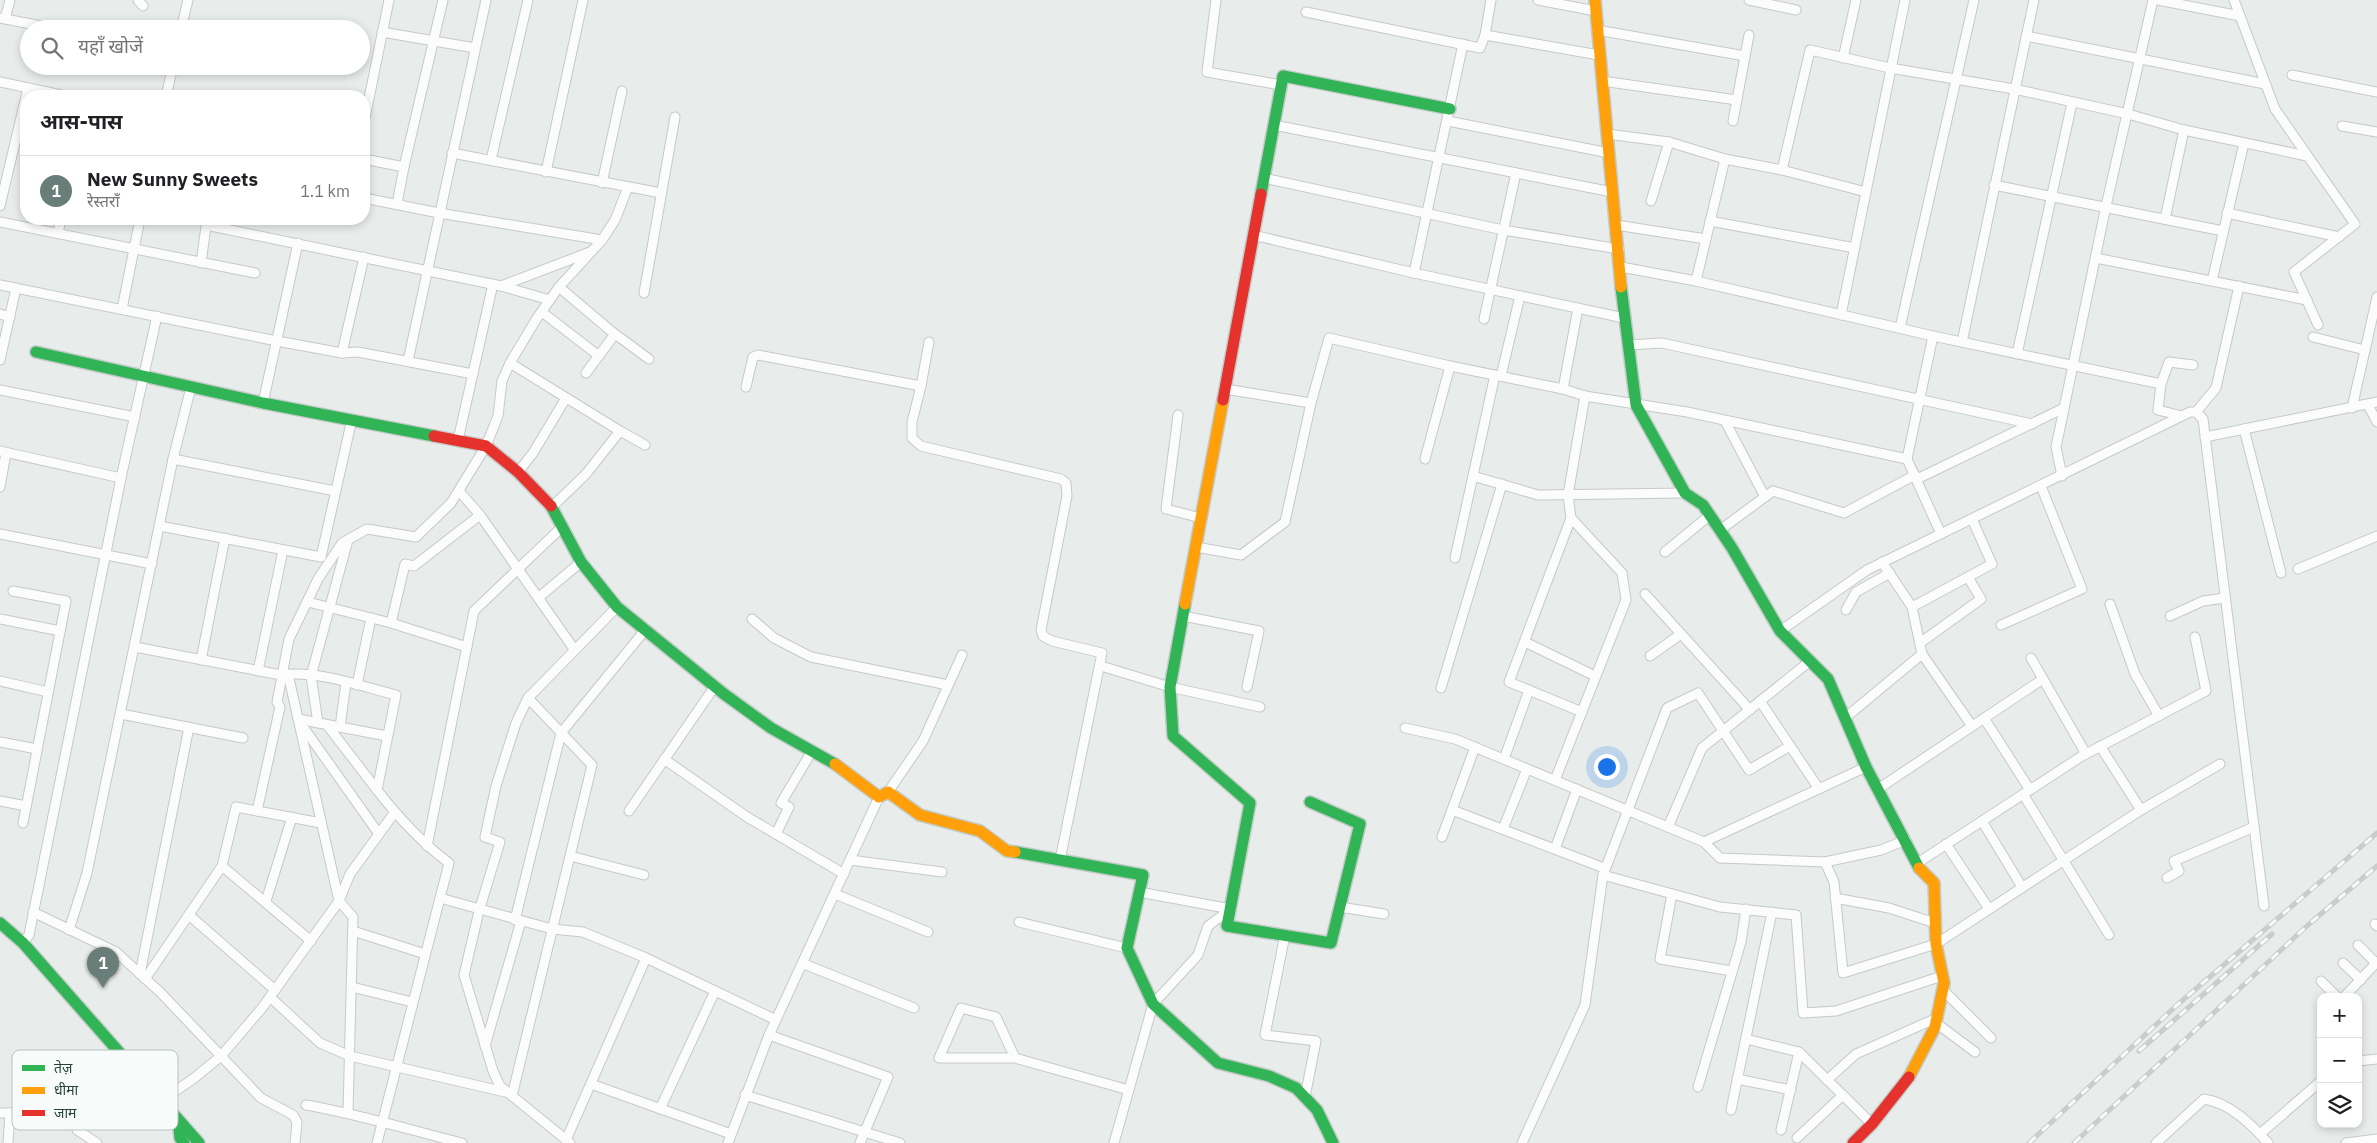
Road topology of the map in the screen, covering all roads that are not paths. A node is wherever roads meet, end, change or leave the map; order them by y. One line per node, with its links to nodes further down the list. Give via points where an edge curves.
1 (10, 0): 23 (street)
2 (188, 0): 24 (street)
3 (389, 0): 27 (street)
4 (443, 0): 31 (street)
5 (486, 0): 33 (street)
6 (528, 0): 74 (street)
7 (583, 0): 77 (street)
8 (1216, 0): 45 (street, via 1208,72)
9 (1491, 0): 28 (street)
10 (1538, 0): 19 (street)
11 (1749, 0): 20 (street)
12 (1856, 0): 36 (street)
13 (1904, 0): 38 (street)
14 (1974, 0): 41 (street)
15 (2034, 0): 30 (street)
16 (2153, 0): 37 (street)
17 (2158, 0): 22 (street)
18 (2234, 0): 22 (street)
19 (1595, 6): 26 (street)
20 (1796, 10)
21 (1306, 12): 32 (street)
22 (2240, 16): 44 (street)
23 (2, 18): 25 (street)
24 (183, 20)
25 (20, 22)
26 (1597, 30): 34 (street); 35 (street)
27 (382, 32): 31 (street); 52 (street)
28 (1485, 35): 32 (street, via 1480,48); 34 (street)
29 (1750, 35): 35 (street)
30 (2026, 36): 37 (street); 47 (street)
31 (433, 41): 33 (street); 75 (street)
32 (1463, 44): 55 (street)
33 (475, 48): 68 (street)
34 (1599, 54): 42 (street)
35 (1745, 56): 53 (street)
36 (1843, 58): 38 (street); 76 (street, via 1810,50)
37 (2140, 59): 44 (street); 56 (street)
38 (1890, 68): 41 (street); 84 (street)
39 (171, 75): 49 (street)
40 (2292, 75): 51 (street)
41 (1956, 79): 47 (street); 145 (street)
42 (1602, 81): 53 (street); 65 (street)
43 (0, 82): 46 (street)
44 (2265, 84): 70 (street, via 2275,109)
45 (1281, 85): 55 (street, via 1282,76); 61 (street)
46 (28, 88): 48 (street)
47 (2014, 89): 54 (street); 81 (street)
48 (38, 90)
49 (167, 90)
50 (622, 91): 80 (street)
51 (2377, 92)
52 (370, 93)
53 (1737, 100): 59 (street)
54 (2072, 103): 56 (street); 86 (street)
55 (1450, 109): 58 (street)
56 (2128, 114): 63 (street); 91 (street)
57 (675, 117): 85 (street)
58 (1448, 121): 69 (street); 71 (street)
59 (1733, 121)
60 (20, 122): 90 (street)
61 (1274, 125): 71 (street); 79 (street)
62 (2342, 126): 64 (street)
63 (2184, 130): 67 (street); 95 (street)
64 (2377, 132)
65 (1607, 134): 66 (street); 69 (street)
66 (1669, 142): 72 (street); 88 (street)
67 (2244, 143): 70 (street); 93 (street)
68 (452, 153): 74 (street); 92 (street)
69 (1609, 153): 83 (street)
70 (2307, 156): 107 (street, via 2355,224)
71 (1440, 158): 78 (street); 94 (street)
72 (1725, 159): 76 (street); 96 (street)
73 (370, 160): 75 (street)
74 (491, 160): 77 (street)
75 (404, 167): 89 (street)
76 (1782, 170): 84 (street)
77 (546, 172): 80 (street)
78 (1516, 173): 83 (street); 103 (street)
79 (1264, 178): 94 (street); 106 (street)
80 (602, 184): 82 (street)
81 (1994, 184): 86 (street); 151 (street)
82 (628, 187): 85 (street); 109 (street, via 615,220)
83 (1612, 192): 102 (street)
84 (1866, 192): 112 (street)
85 (661, 193): 130 (street)
86 (2051, 196): 91 (street); 156 (street)
87 (370, 199): 89 (street)
88 (1651, 201)
89 (397, 204): 92 (street)
90 (0, 206)
91 (2106, 206): 95 (street); 116 (street)
92 (439, 213): 109 (street); 119 (street)
93 (2227, 213): 104 (street); 107 (street)
94 (1427, 214): 103 (street); 121 (street)
95 (2165, 219): 104 (street)
96 (1710, 220): 108 (street); 112 (street)
97 (0, 222): 105 (street)
98 (60, 225): 105 (street)
99 (139, 225): 111 (street)
100 (207, 225): 117 (street)
101 (219, 225): 110 (street)
102 (1616, 225): 108 (street); 113 (street)
103 (1503, 230): 113 (street); 129 (street)
104 (2223, 231): 123 (street)
105 (58, 233): 111 (street)
106 (1253, 235): 121 (street); 173 (street)
107 (2339, 237): 134 (street, via 2294,272)
108 (1706, 239): 122 (street)
109 (602, 240): 114 (street)
110 (298, 244): 115 (street); 149 (street)
111 (133, 248): 117 (street); 136 (street)
112 (1855, 248): 139 (street)
113 (1619, 250): 118 (street)
114 (592, 251): 125 (street); 127 (street)
115 (364, 257): 119 (street); 155 (street)
116 (2096, 258): 123 (street); 164 (street)
117 (202, 263): 120 (street)
118 (1621, 267): 122 (street); 142 (street)
119 (427, 270): 125 (street); 160 (street)
120 (255, 273)
121 (1414, 273): 129 (street)
122 (1696, 281): 139 (street)
123 (2212, 281): 126 (street)
124 (0, 285): 128 (street)
125 (497, 285): 133 (street); 166 (street)
126 (2239, 286): 134 (street); 185 (street, via 2216,388)
127 (560, 287): 133 (street); 146 (street)
128 (16, 288): 136 (street); 140 (street)
129 (1490, 289): 131 (street); 143 (street)
130 (644, 293)
131 (1520, 296): 135 (street); 168 (street)
132 (2377, 297): 153 (street)
133 (550, 300): 137 (street)
134 (2307, 300): 144 (street)
135 (1578, 308): 142 (street); 174 (street)
136 (122, 309): 141 (street)
137 (542, 312): 157 (street); 161 (street)
138 (0, 314): 140 (street)
139 (1841, 315): 145 (street)
140 (10, 316): 159 (street)
141 (157, 316): 149 (street); 167 (street)
142 (1624, 318): 152 (street)
143 (1484, 319)
144 (2318, 325)
145 (1900, 328): 147 (street)
146 (615, 334): 157 (street); 158 (street)
147 (1933, 336): 151 (street); 178 (street)
148 (2313, 338): 153 (street)
149 (277, 342): 155 (street); 179 (street)
150 (929, 342): 172 (street)
151 (1962, 342): 156 (street)
152 (1628, 345): 178 (street, via 1662,343); 182 (street)
153 (2365, 350): 184 (street)
154 (36, 352): 167 (street)
155 (342, 353): 160 (street, via 358,352)
156 (2017, 354): 164 (street)
157 (599, 356): 165 (street)
158 (649, 359)
159 (0, 360)
160 (408, 361): 166 (street)
161 (510, 363): 177 (street); 198 (street, via 502,381 498,416)
162 (2193, 365): 169 (street, via 2169,362)
163 (1450, 366): 168 (street); 180 (street, via 1329,338); 201 (street)
164 (2072, 366): 169 (street); 183 (street)
165 (586, 373)
166 (473, 374): 196 (street)
167 (144, 375): 170 (street); 188 (street)
168 (1498, 376): 174 (street); 204 (street)
169 (2161, 384): 187 (street, via 2158,410)
170 (191, 386): 179 (street); 200 (street)
171 (746, 386): 172 (street, via 751,362 758,355)
172 (921, 386): 276 (street, via 912,422 915,442 1062,479 1066,483 1067,496 1043,636 1102,653)
173 (1225, 389): 180 (street); 219 (street)
174 (1563, 389): 176 (street)
175 (0, 390): 188 (street)
176 (1585, 396): 182 (street); 214 (street)
177 (566, 398): 194 (street); 203 (street)
178 (1920, 400): 192 (street); 202 (street)
179 (263, 403): 189 (street)
180 (1311, 403): 230 (street, via 1285,522 1241,555)
181 (2372, 403): 184 (street); 191 (street)
182 (1636, 405): 190 (street); 213 (street)
183 (2064, 408): 192 (street); 205 (street, via 2056,447)
184 (2352, 408): 193 (street)
185 (2196, 412): 187 (street); 195 (street, via 2203,419)
186 (1178, 415): 219 (street, via 1166,510)
187 (2182, 416): 205 (street)
188 (134, 417): 207 (street)
189 (352, 419): 196 (street); 211 (street)
190 (1725, 421): 202 (street); 215 (street)
191 (2377, 422)
192 (2032, 424): 206 (street)
193 (2244, 429): 195 (street); 241 (street)
194 (620, 431): 197 (street); 216 (street, via 586,474)
195 (2205, 437): 246 (street)
196 (458, 440): 198 (street)
197 (646, 445)
198 (486, 446): 203 (street); 212 (street)
199 (3, 452): 207 (street); 210 (street)
200 (173, 459): 211 (street); 222 (street)
201 (1426, 459)
202 (1907, 459): 206 (street)
203 (518, 472): 216 (street)
204 (1473, 476): 208 (street); 234 (street)
205 (2062, 476): 209 (street)
206 (1916, 477): 215 (street, via 1844,513 1773,491); 226 (street)
207 (121, 478): 233 (street)
208 (1502, 484): 214 (street, via 1538,495); 289 (street)
209 (2041, 486): 221 (street); 259 (street, via 2082,589)
210 (0, 487)
211 (335, 491): 231 (street, via 321,557)
212 (459, 491): 217 (street); 229 (street, via 451,504 416,537 368,529)
213 (1685, 493): 214 (street); 218 (street, via 1703,505)
214 (1568, 494): 220 (street)
215 (1765, 497): 224 (street)
216 (552, 507): 223 (street)
217 (480, 515): 238 (street); 258 (street, via 414,566 405,564)
218 (1710, 515): 224 (street); 232 (street)
219 (1201, 518): 230 (street)
220 (1571, 518): 265 (street); 280 (street, via 1622,572 1626,600)
221 (1972, 520): 226 (street); 242 (street, via 1992,564)
222 (160, 526): 228 (street); 237 (street)
223 (562, 527): 235 (street); 238 (street)
224 (1720, 530): 262 (street)
225 (0, 534): 233 (street)
226 (1941, 534): 236 (street)
227 (2377, 536): 239 (street)
228 (225, 538): 231 (street); 274 (street)
229 (348, 540): 247 (street, via 342,543 318,579); 251 (street)
230 (1196, 547): 253 (street)
231 (283, 550): 277 (street)
232 (1665, 552)
233 (106, 555): 237 (street); 380 (street)
234 (1455, 558)
235 (580, 562): 245 (street); 249 (street)
236 (1882, 562): 240 (street); 262 (street)
237 (152, 564): 268 (street)
238 (518, 569): 245 (street); 267 (street, via 474,611)
239 (2298, 570)
240 (1890, 573): 250 (street); 252 (street, via 1856,592)
241 (2281, 573)
242 (1968, 577): 250 (street); 266 (street, via 1981,600)
243 (13, 591): 261 (street, via 66,601)
244 (1645, 594): 263 (street)
245 (538, 598): 269 (street)
246 (2225, 598): 254 (street, via 2203,601); 344 (street)
247 (308, 602): 251 (street); 278 (street, via 289,639)
248 (2110, 604): 298 (street, via 2135,674)
249 (617, 607): 260 (street); 269 (street)
250 (1912, 607): 266 (street)
251 (330, 608): 255 (street); 279 (street)
252 (1846, 610)
253 (1183, 616): 287 (street); 288 (street, via 1259,631)
254 (2170, 616)
255 (371, 618): 258 (street); 285 (street)
256 (0, 619): 261 (street)
257 (752, 619): 284 (street, via 774,638 811,656)
258 (391, 623): 267 (street)
259 (2001, 625)
260 (646, 629): 286 (street); 308 (street)
261 (60, 631): 291 (street)
262 (1780, 631): 275 (street)
263 (1682, 634): 272 (street); 295 (street)
264 (2195, 637): 298 (street, via 2206,691)
265 (1525, 642): 280 (street); 290 (street, via 1509,682)
266 (1920, 643): 270 (street)
267 (467, 647): 352 (street)
268 (135, 648): 274 (street); 297 (street)
269 (574, 649): 292 (street)
270 (1922, 654): 299 (street); 303 (street)
271 (962, 655): 284 (street)
272 (1650, 656)
273 (2031, 658): 281 (street)
274 (200, 660): 277 (street)
275 (1810, 661): 293 (street); 299 (street, via 1828,679)
276 (1101, 666): 287 (street); 356 (street)
277 (258, 670): 278 (street)
278 (285, 674): 279 (street); 301 (street); 336 (street)
279 (312, 676): 283 (street); 302 (street)
280 (1595, 676): 296 (street)
281 (2043, 679): 300 (street); 317 (street)
282 (0, 681): 291 (street)
283 (346, 683): 285 (street); 304 (street)
284 (948, 685): 329 (street, via 923,741)
285 (357, 686): 309 (street, via 396,694)
286 (715, 686): 316 (street, via 771,728); 319 (street)
287 (1170, 687): 294 (street); 376 (street, via 1173,736 1250,802)
288 (1247, 687)
289 (1441, 688)
290 (1529, 690): 296 (street); 318 (street)
291 (48, 692): 315 (street)
292 (528, 698): 308 (street); 379 (street, via 516,723 496,786 485,837 500,842)
293 (1760, 701): 295 (street); 312 (street)
294 (1260, 707)
295 (1750, 710): 307 (street)
296 (1582, 712): 323 (street)
297 (121, 714): 305 (street); 389 (street, via 88,873)
298 (2158, 716): 313 (street)
299 (1844, 718): 321 (street)
300 (1984, 718): 303 (street); 328 (street)
301 (298, 720): 302 (street); 342 (street); 346 (street)
302 (323, 724): 304 (street); 327 (street)
303 (1972, 726): 326 (street)
304 (340, 727): 309 (street)
305 (189, 728): 310 (street); 405 (street)
306 (1405, 728): 314 (street, via 1455,739)
307 (1723, 731): 312 (street, via 1748,770); 334 (street, via 1698,693 1667,708); 343 (street, via 1702,748)
308 (561, 732): 354 (street, via 592,765); 384 (street)
309 (387, 736): 327 (street)
310 (243, 738)
311 (0, 742): 315 (street)
312 (1790, 746): 325 (street)
313 (2100, 746): 317 (street); 335 (street)
314 (1474, 747): 318 (street); 333 (street)
315 (37, 749): 332 (street)
316 (812, 751): 329 (street); 347 (street, via 781,803 789,807)
317 (2086, 754): 328 (street)
318 (1504, 759): 322 (street)
319 (664, 760): 337 (street); 347 (street)
320 (2220, 764): 335 (street)
321 (1866, 767): 325 (street); 326 (street)
322 (1527, 769): 323 (street); 345 (street)
323 (1555, 780): 324 (street)
324 (1577, 789): 334 (street); 353 (street)
325 (1819, 789): 350 (street)
326 (1878, 789): 349 (street)
327 (377, 790): 338 (street)
328 (2027, 792): 340 (street); 357 (street)
329 (884, 794): 355 (street); 356 (street, via 920,815 980,831 1007,850)
330 (0, 801): 332 (street)
331 (1310, 802): 375 (street, via 1360,824)
332 (26, 806): 341 (street)
333 (1452, 810): 345 (street); 348 (street)
334 (1628, 810): 343 (street); 361 (street)
335 (2141, 810): 357 (street)
336 (257, 811): 339 (street); 360 (street, via 236,807)
337 (629, 811)
338 (395, 812): 346 (street); 352 (street)
339 (292, 817): 342 (street); 372 (street)
340 (1982, 821): 351 (street); 366 (street)
341 (22, 823)
342 (321, 823): 373 (street)
343 (1668, 827): 350 (street)
344 (2254, 827): 365 (street, via 2174,862 2179,871); 374 (street)
345 (1503, 830): 353 (street)
346 (379, 834): 373 (street, via 350,874)
347 (776, 834): 363 (street)
348 (1442, 837)
349 (1906, 840): 358 (street, via 1881,850); 359 (street)
350 (1704, 842): 358 (street, via 1720,858)
351 (1946, 844): 359 (street); 378 (street)
352 (427, 846): 370 (street, via 449,863)
353 (1555, 849): 361 (street)
354 (570, 856): 364 (street); 388 (street)
355 (850, 860): 362 (street); 363 (street)
356 (1060, 860): 367 (street, via 1143,875)
357 (2064, 860): 366 (street); 392 (street)
358 (1825, 862): 371 (street, via 1834,882)
359 (1916, 864): 387 (street, via 1934,883)
360 (222, 866): 372 (street); 383 (street)
361 (1604, 871): 369 (street); 474 (street, via 1586,1005)
362 (942, 872)
363 (844, 874): 368 (street)
364 (644, 875)
365 (2167, 878)
366 (2022, 887): 378 (street)
367 (1139, 892): 376 (street); 398 (street)
368 (834, 894): 391 (street); 403 (street)
369 (1672, 894): 377 (street, via 1720,907); 404 (street, via 1660,959)
370 (440, 898): 379 (street); 399 (street)
371 (1835, 898): 387 (street, via 1889,908); 396 (street, via 1843,973)
372 (266, 901): 394 (street)
373 (339, 901): 390 (street, via 353,917); 394 (street)
374 (2264, 906)
375 (1340, 907): 382 (street); 393 (street, via 1331,943)
376 (1230, 909): 393 (street, via 1227,926); 416 (street, via 1208,926 1198,955)
377 (1746, 909): 381 (street); 404 (street, via 1742,942)
378 (1989, 909): 396 (street)
379 (479, 911): 384 (street); 423 (street, via 464,975)
380 (33, 912): 389 (street); 395 (street, via 29,935)
381 (1772, 912): 406 (street, via 1796,914 1803,1013 1836,1011); 422 (street)
382 (1384, 914)
383 (189, 915): 405 (street); 414 (street)
384 (518, 920): 388 (street); 423 (street)
385 (0, 922): 395 (street)
386 (1019, 922): 398 (street)
387 (1935, 923): 396 (street)
388 (552, 929): 400 (street, via 583,932); 441 (street)
389 (69, 930): 405 (street, via 116,952)
390 (353, 931): 399 (street); 409 (street)
391 (928, 932)
392 (2109, 935)
393 (1285, 936): 444 (street, via 1265,1035 1316,1041)
394 (311, 941): 414 (street)
395 (23, 943): 424 (street)
396 (1936, 944): 406 (street)
397 (2358, 945): 402 (street)
398 (1127, 948): 416 (street)
399 (425, 954): 415 (street)
400 (646, 958): 411 (street); 436 (street)
401 (2342, 963): 407 (street)
402 (2377, 963): 407 (street)
403 (804, 964): 417 (street); 418 (street)
404 (1732, 971): 437 (street)
405 (142, 976): 427 (street)
406 (1942, 976): 410 (street)
407 (2361, 980): 413 (street)
408 (2321, 981): 412 (street)
409 (352, 987): 415 (street); 428 (street)
410 (1942, 989): 419 (street); 421 (street)
411 (715, 991): 418 (street); 446 (street)
412 (2333, 993)
413 (2348, 993)
414 (273, 994): 427 (street); 428 (street, via 320,1043)
415 (412, 1002): 432 (street)
416 (1153, 1004): 439 (street); 444 (street, via 1218,1063 1269,1076 1296,1088)
417 (914, 1008)
418 (776, 1020): 420 (street)
419 (1936, 1020): 426 (street); 434 (street, via 1856,1054); 453 (street, via 1912,1074)
420 (769, 1036): 442 (street); 456 (street, via 888,1077)
421 (1991, 1038)
422 (1746, 1039): 425 (street); 433 (street)
423 (485, 1046): 441 (street, via 500,1086)
424 (118, 1050)
425 (1799, 1052): 434 (street); 440 (street)
426 (1975, 1052)
427 (221, 1056): 438 (street); 468 (street, via 262,1098 293,1115 298,1122)
428 (350, 1056): 432 (street); 448 (street)
429 (1015, 1058): 429 (street, via 1005,1058 939,1058 960,1008 996,1017); 439 (street)
430 (2377, 1059): 431 (street)
431 (2362, 1061)
432 (396, 1068): 441 (street); 452 (street)
433 (1737, 1079): 440 (street); 447 (street)
434 (1828, 1080): 443 (street)
435 (2319, 1083): 457 (street)
436 (591, 1084): 446 (street); 462 (street)
437 (1698, 1087)
438 (178, 1089)
439 (1129, 1090): 472 (street)
440 (1790, 1090): 455 (street)
441 (510, 1094): 462 (street)
442 (744, 1095): 456 (street); 459 (street)
443 (1843, 1095): 453 (street); 458 (street)
444 (1305, 1097): 473 (street, via 1317,1110)
445 (306, 1105): 448 (street)
446 (660, 1109): 459 (street)
447 (1731, 1110)
448 (348, 1112): 452 (street)
449 (0, 1113): 450 (street)
450 (10, 1113): 464 (street)
451 (178, 1120): 466 (street, via 180,1138); 467 (street)
452 (382, 1124): 461 (street); 469 (street)
453 (1872, 1124): 475 (street)
454 (77, 1130): 465 (street)
455 (1781, 1130)
456 (864, 1133): 470 (street); 471 (street)
457 (2260, 1134): 476 (street, via 2236,1112 2216,1100 2204,1098); 477 (street)
458 (1797, 1138)
459 (729, 1139)
460 (2377, 1139): 463 (street)
461 (378, 1142)
462 (568, 1142)
463 (2367, 1142): 478 (street)
464 (8, 1143)
465 (97, 1143)
466 (184, 1143)
467 (199, 1143)
468 (295, 1143)
469 (462, 1143)
470 (860, 1143)
471 (900, 1143)
472 (1114, 1143)
473 (1333, 1143)
474 (1522, 1143)
475 (1853, 1143)
476 (2156, 1143)
477 (2268, 1143)
478 (2346, 1143)

